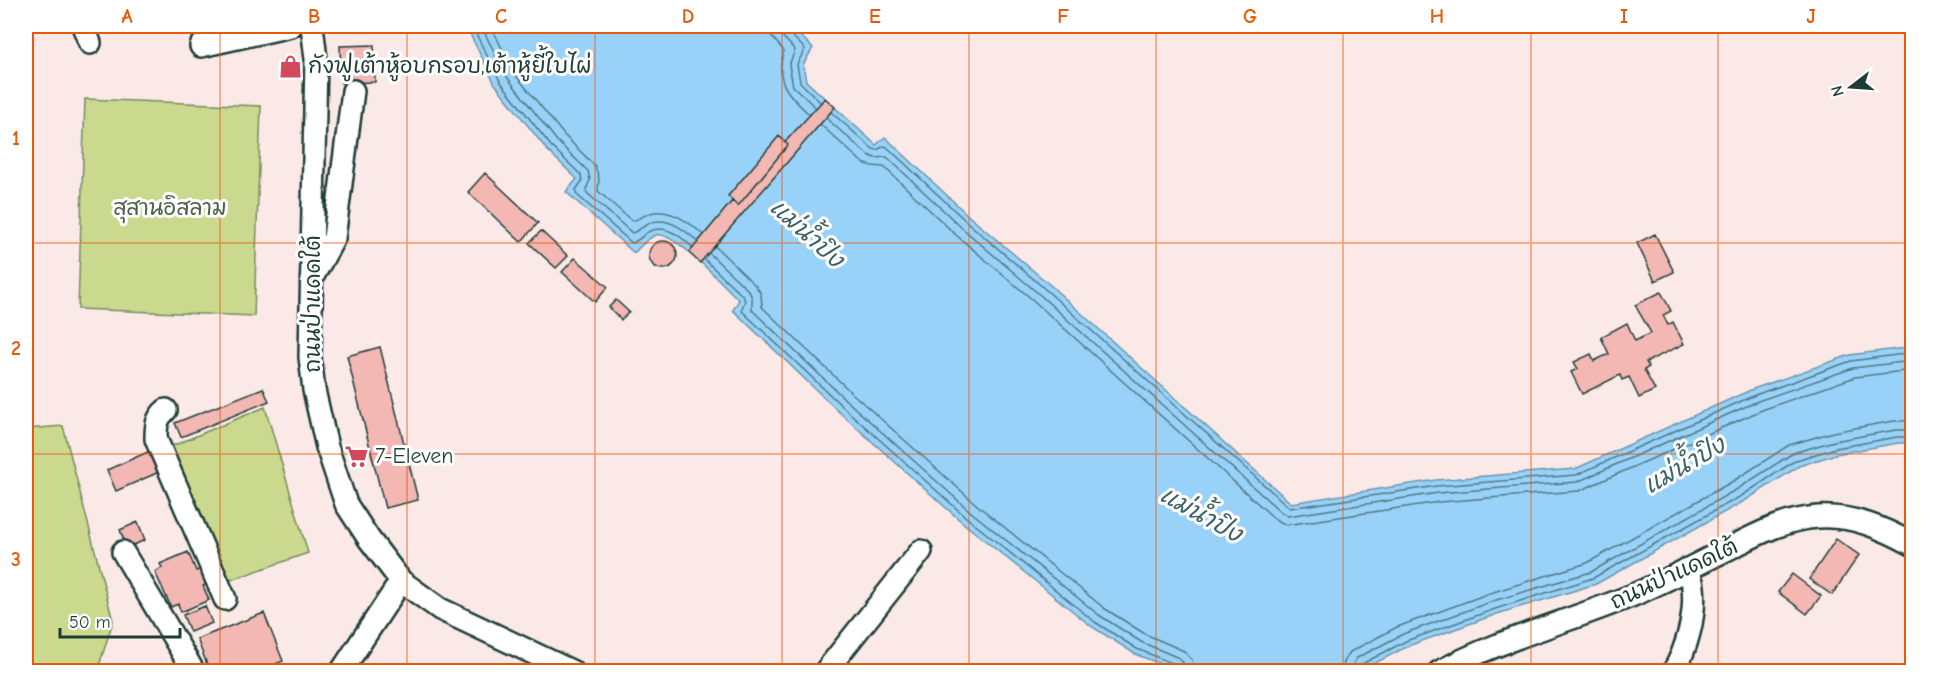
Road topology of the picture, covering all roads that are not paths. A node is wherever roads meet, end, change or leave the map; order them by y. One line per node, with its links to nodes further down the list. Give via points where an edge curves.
1 (291, 26): 3 (street)
2 (312, 26): 5 (street, ถนนป่าแดดใต้, via 316,59)
3 (201, 46)
4 (353, 91): 5 (street, via 334,238)
5 (311, 281): 11 (street, ถนนป่าแดดใต้, via 310,357 327,447 346,504)
6 (166, 410): 12 (street, via 156,425 156,439)
7 (1912, 544): 10 (street, ถนนป่าแดดใต้, via 1860,521 1818,517 1771,527)
8 (921, 551): 16 (street)
9 (123, 552): 13 (street)
10 (1687, 569): 17 (street, ถนนป่าแดดใต้, via 1604,607 1490,647); 18 (street, via 1693,586 1692,616 1680,660)
11 (402, 581): 14 (street); 15 (street, ถนนป่าแดดใต้, via 440,609)
12 (225, 599)
13 (194, 672)
14 (342, 672)
15 (573, 672)
16 (825, 672)
17 (1439, 672)
18 (1672, 672)

